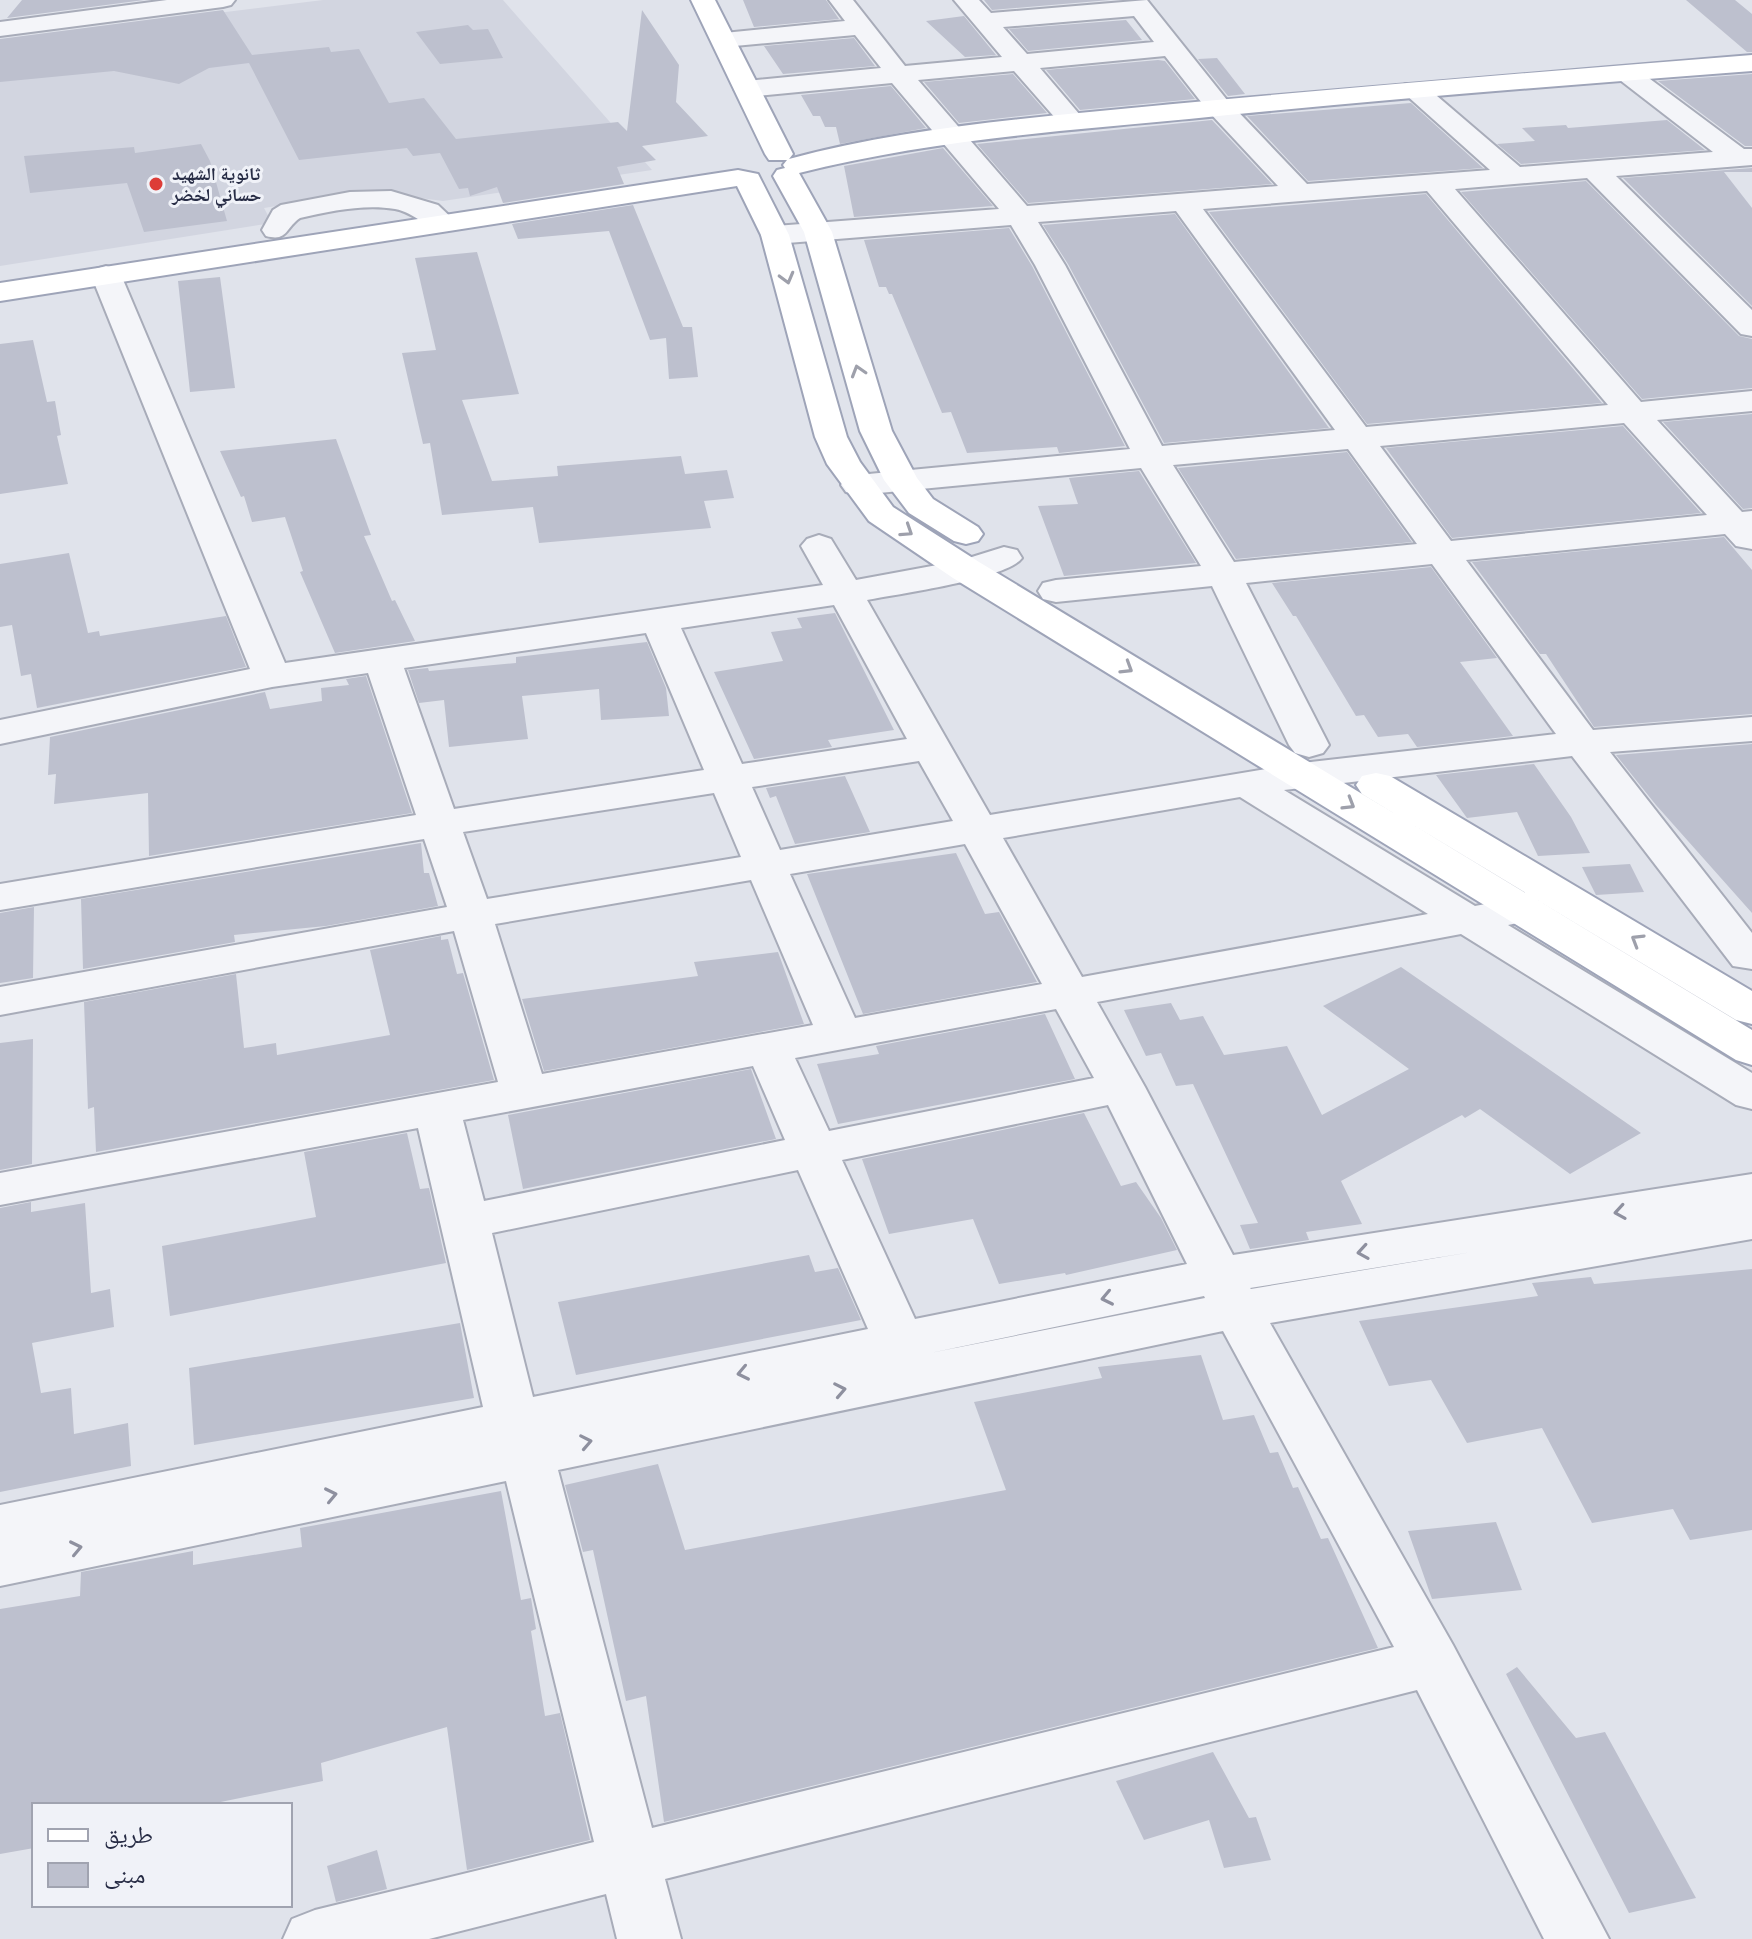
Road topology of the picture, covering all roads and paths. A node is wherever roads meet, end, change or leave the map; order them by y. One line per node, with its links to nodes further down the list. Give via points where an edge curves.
1 (223, 0): 6 (street)
2 (679, 0): 19 (main road, via 713,66)
3 (703, 0): 11 (main road)
4 (841, 0): 9 (street)
5 (966, 0): 8 (street)
6 (158, 4): 10 (street)
7 (1137, 4): 8 (street); 12 (street)
8 (983, 21): 13 (street)
9 (862, 27): 11 (street); 16 (street)
10 (0, 29)
11 (724, 40): 17 (main road)
12 (1171, 48): 13 (street); 20 (street)
13 (1018, 62): 16 (street); 21 (street)
14 (1752, 63): 15 (main road)
15 (1625, 72): 18 (main road); 23 (street)
16 (899, 75): 17 (street); 22 (street)
17 (747, 89): 24 (main road)
18 (1414, 89): 20 (main road); 27 (street)
19 (726, 106)
20 (1218, 106): 21 (main road); 29 (street)
21 (1073, 122): 22 (main road)
22 (946, 137): 24 (main road); 31 (street)
23 (1745, 157): 25 (street)
24 (788, 163): 26 (main road, via 751,153); 33 (main road)
25 (1594, 170): 27 (street); 38 (street)
26 (738, 173): 32 (main road); 34 (main road)
27 (1514, 176): 28 (street)
28 (1434, 182): 29 (street); 40 (street)
29 (1300, 193): 30 (street)
30 (1184, 203): 31 (street); 43 (street)
31 (1020, 216): 33 (street); 44 (street)
32 (438, 218): 35 (main road, via 276,230); 36 (main road)
33 (818, 232): 34 (street); 41 (main road, one-way to 33)
34 (775, 235): 42 (main road, one-way to 42)
35 (0, 272)
36 (106, 275): 37 (main road); 57 (street)
37 (0, 292)
38 (1752, 327)
39 (1752, 401): 40 (street)
40 (1632, 412): 43 (street); 47 (street)
41 (876, 431): 42 (main road); 45 (main road)
42 (831, 437): 46 (main road)
43 (1354, 437): 44 (street); 49 (street)
44 (1150, 456): 45 (street); 52 (street)
45 (901, 480): 46 (street); 50 (main road, via 921,506)
46 (858, 485): 51 (main road, one-way to 51, via 881,514)
47 (1746, 529): 49 (street)
48 (819, 546): 54 (street)
49 (1442, 552): 52 (street); 60 (street)
50 (1004, 558): 51 (street); 53 (main road)
51 (966, 570): 54 (street); 62 (main road, one-way to 62)
52 (1224, 574): 53 (street); 62 (street)
53 (1056, 591): 62 (main road)
54 (845, 593): 55 (street); 61 (street)
55 (659, 620): 56 (street); 64 (street)
56 (382, 660): 57 (street); 66 (street)
57 (272, 676): 59 (street)
58 (1752, 729): 60 (street)
59 (0, 732)
60 (1582, 743): 63 (street); 73 (street)
61 (932, 747): 64 (street); 67 (street)
62 (1305, 760): 63 (street); 65 (street); 70 (main road, one-way to 70)
63 (1350, 770): 74 (main road, one-way to 63)
64 (727, 779): 66 (street); 68 (street)
65 (1248, 785): 67 (street); 72 (street)
66 (440, 823): 69 (street); 71 (street)
67 (978, 830): 68 (street); 75 (street)
68 (764, 866): 71 (street); 78 (street)
69 (0, 897)
70 (1522, 910): 72 (street); 80 (main road)
71 (471, 915): 76 (street); 83 (street)
72 (1469, 920): 75 (street); 82 (street)
73 (1750, 957): 74 (street)
74 (1682, 966): 77 (main road)
75 (1071, 994): 78 (street); 81 (street)
76 (0, 1001)
77 (1752, 1010)
78 (840, 1036): 79 (street)
79 (769, 1050): 83 (street); 85 (street)
80 (1752, 1050)
81 (1122, 1087): 85 (street); 90 (street)
82 (1752, 1094)
83 (525, 1095): 84 (street)
84 (437, 1111): 86 (street); 88 (street)
85 (814, 1148): 88 (street); 91 (street)
86 (0, 1189)
87 (1752, 1191): 90 (street, one-way to 90)
88 (465, 1222): 92 (street)
89 (1752, 1222): 90 (street)
90 (1228, 1293): 91 (street); 95 (street)
91 (907, 1358): 92 (street)
92 (520, 1438): 93 (street); 94 (street, one-way to 92); 96 (street)
93 (0, 1527)
94 (0, 1564)
95 (1432, 1662): 96 (street); 99 (street)
96 (629, 1860): 97 (street); 98 (street)
97 (315, 1939)
98 (649, 1939)
99 (1577, 1939)

